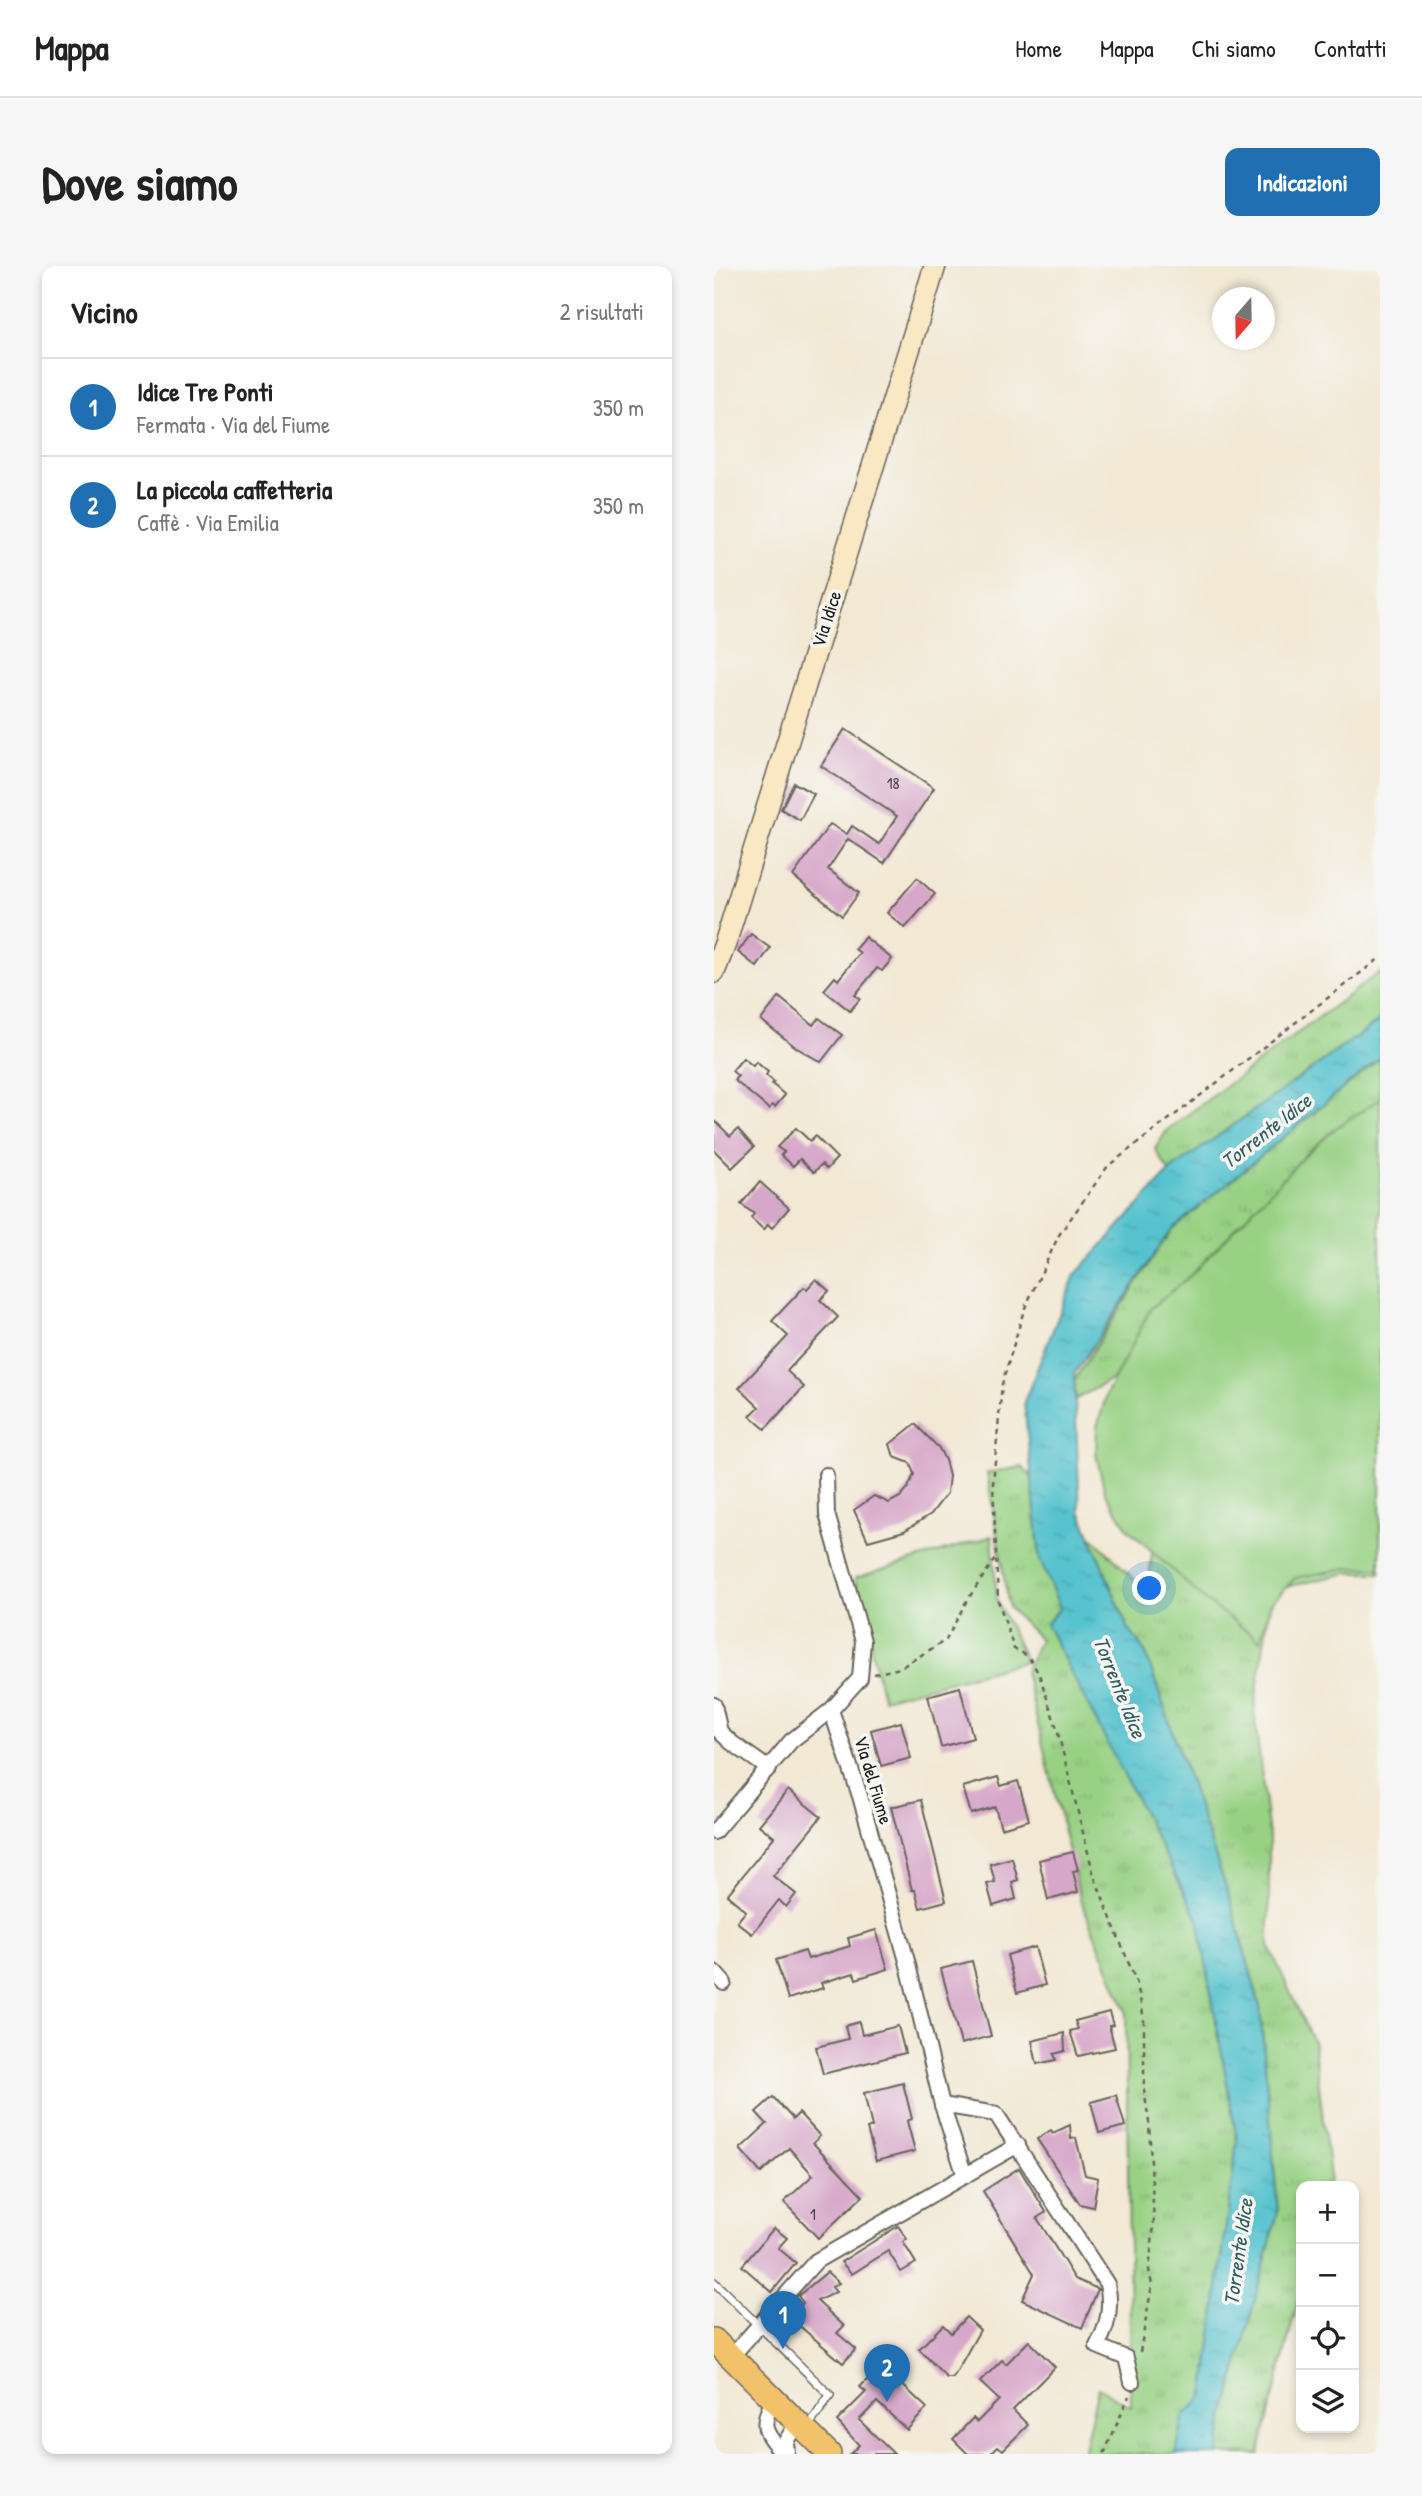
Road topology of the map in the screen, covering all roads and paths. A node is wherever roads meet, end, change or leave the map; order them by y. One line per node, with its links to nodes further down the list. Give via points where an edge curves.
1 (935, 266): 3 (main road, Via Idice)
2 (1380, 958): 5 (path, via 1108,1166 1059,1235 1024,1310 1002,1384 993,1483)
3 (714, 972)
4 (826, 1475): 6 (street, via 827,1514 863,1641)
5 (997, 1556): 6 (path, via 946,1640 900,1668); 18 (path, via 999,1600 1014,1649 1028,1657 1039,1674 1094,1876 1137,1984 1144,2019 1154,2225 1152,2285)
6 (860, 1678): 8 (street)
7 (714, 1706): 9 (street, via 720,1732)
8 (831, 1710): 9 (street, via 792,1741); 11 (street, Via del Fiume, via 907,1961)
9 (769, 1769): 10 (street)
10 (714, 1832)
11 (942, 2105): 12 (street, via 996,2115); 13 (street, Via del Fiume)
12 (1018, 2145): 13 (street); 18 (street, via 1107,2284 1111,2301 1097,2346 1126,2358)
13 (965, 2176): 15 (street, via 816,2261)
14 (714, 2282): 15 (lane)
15 (759, 2325): 17 (street); 20 (lane, via 830,2395)
16 (714, 2340): 17 (main road)
17 (732, 2357): 19 (main road)
18 (1132, 2382): 23 (path)
19 (774, 2399): 20 (main road); 21 (street, via 764,2422 766,2432)
20 (801, 2426): 21 (street, via 786,2441); 22 (main road)
21 (785, 2454)
22 (829, 2454)
23 (1104, 2454)

